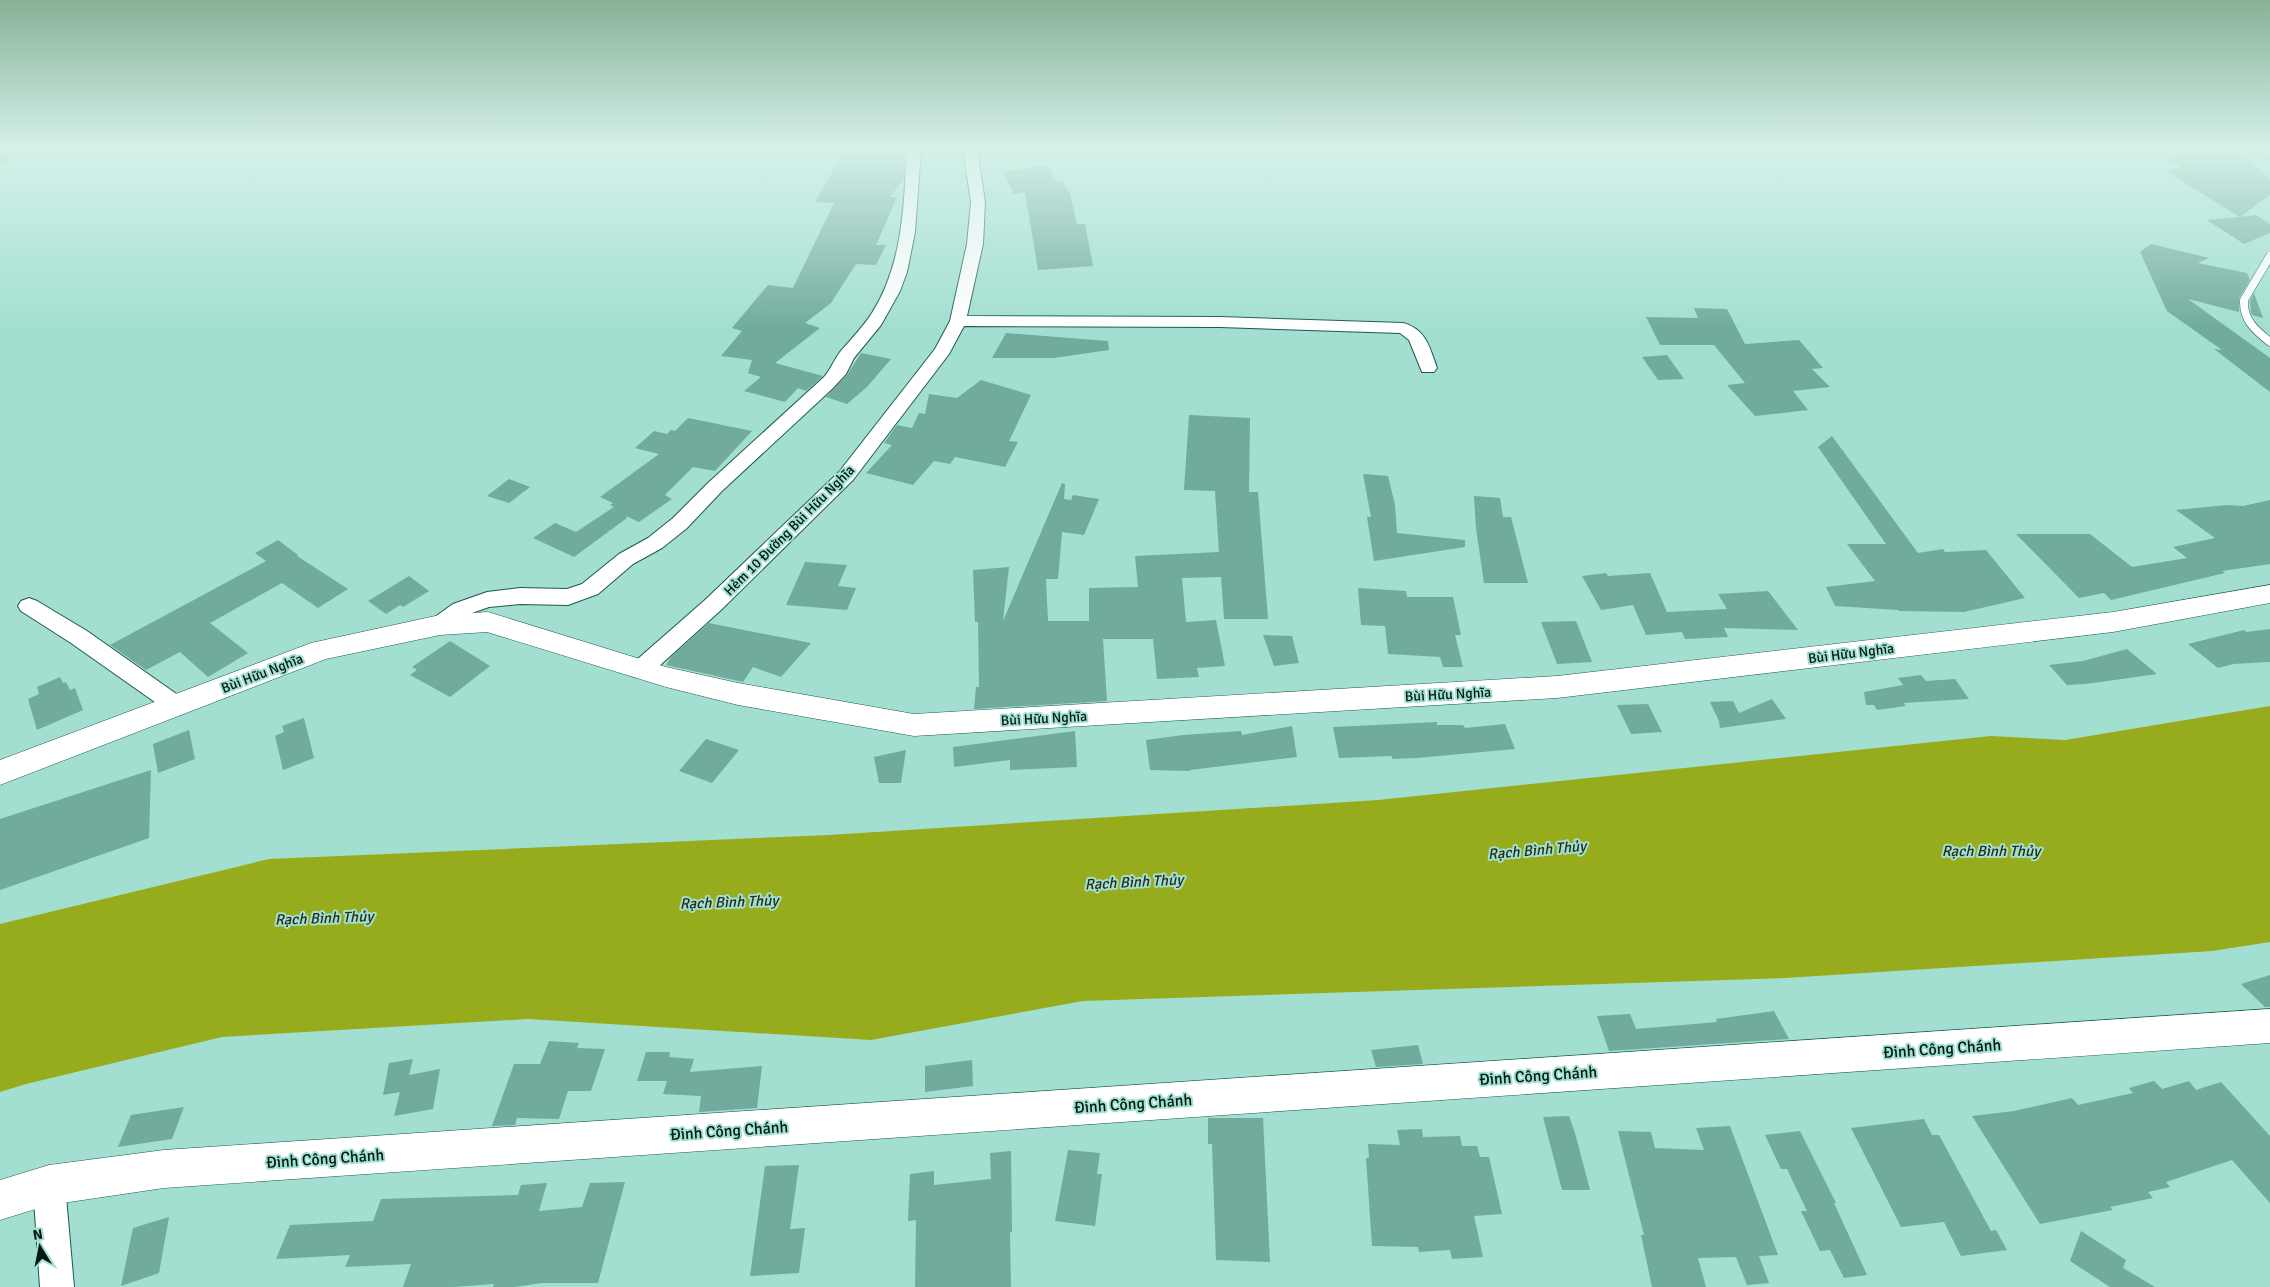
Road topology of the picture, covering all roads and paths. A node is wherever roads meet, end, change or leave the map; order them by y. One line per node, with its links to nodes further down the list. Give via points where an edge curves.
1 (908, 209): 9 (street, via 902,264 880,315 826,385 680,523 655,543 626,559 590,589 568,597 520,596 487,600 461,609)
2 (977, 209): 4 (street, Hẻm 10 Đường Bùi Hữu Nghĩa, via 975,244)
3 (2270, 256): 5 (lane, via 2243,306 2254,330)
4 (958, 321): 6 (street, via 1220,322 1403,328 1418,338); 10 (street, Hẻm 10 Đường Bùi Hữu Nghĩa, via 943,350 846,476 713,605)
5 (2270, 342)
6 (1428, 368)
7 (2270, 594): 10 (main road, Bùi Hữu Nghĩa, via 2112,622 1557,687 914,725 738,694)
8 (29, 606): 11 (street)
9 (440, 625): 10 (main road, Bùi Hữu Nghĩa, via 488,622); 11 (main road, Bùi Hữu Nghĩa, via 321,650)
10 (634, 668)
11 (178, 706): 12 (main road, Bùi Hữu Nghĩa)
12 (0, 774)
13 (2270, 1026): 14 (main road, Đinh Công Chánh, via 174,1168)
14 (49, 1185): 15 (main road, Đinh Công Chánh); 16 (street)
15 (0, 1200)
16 (57, 1287)

